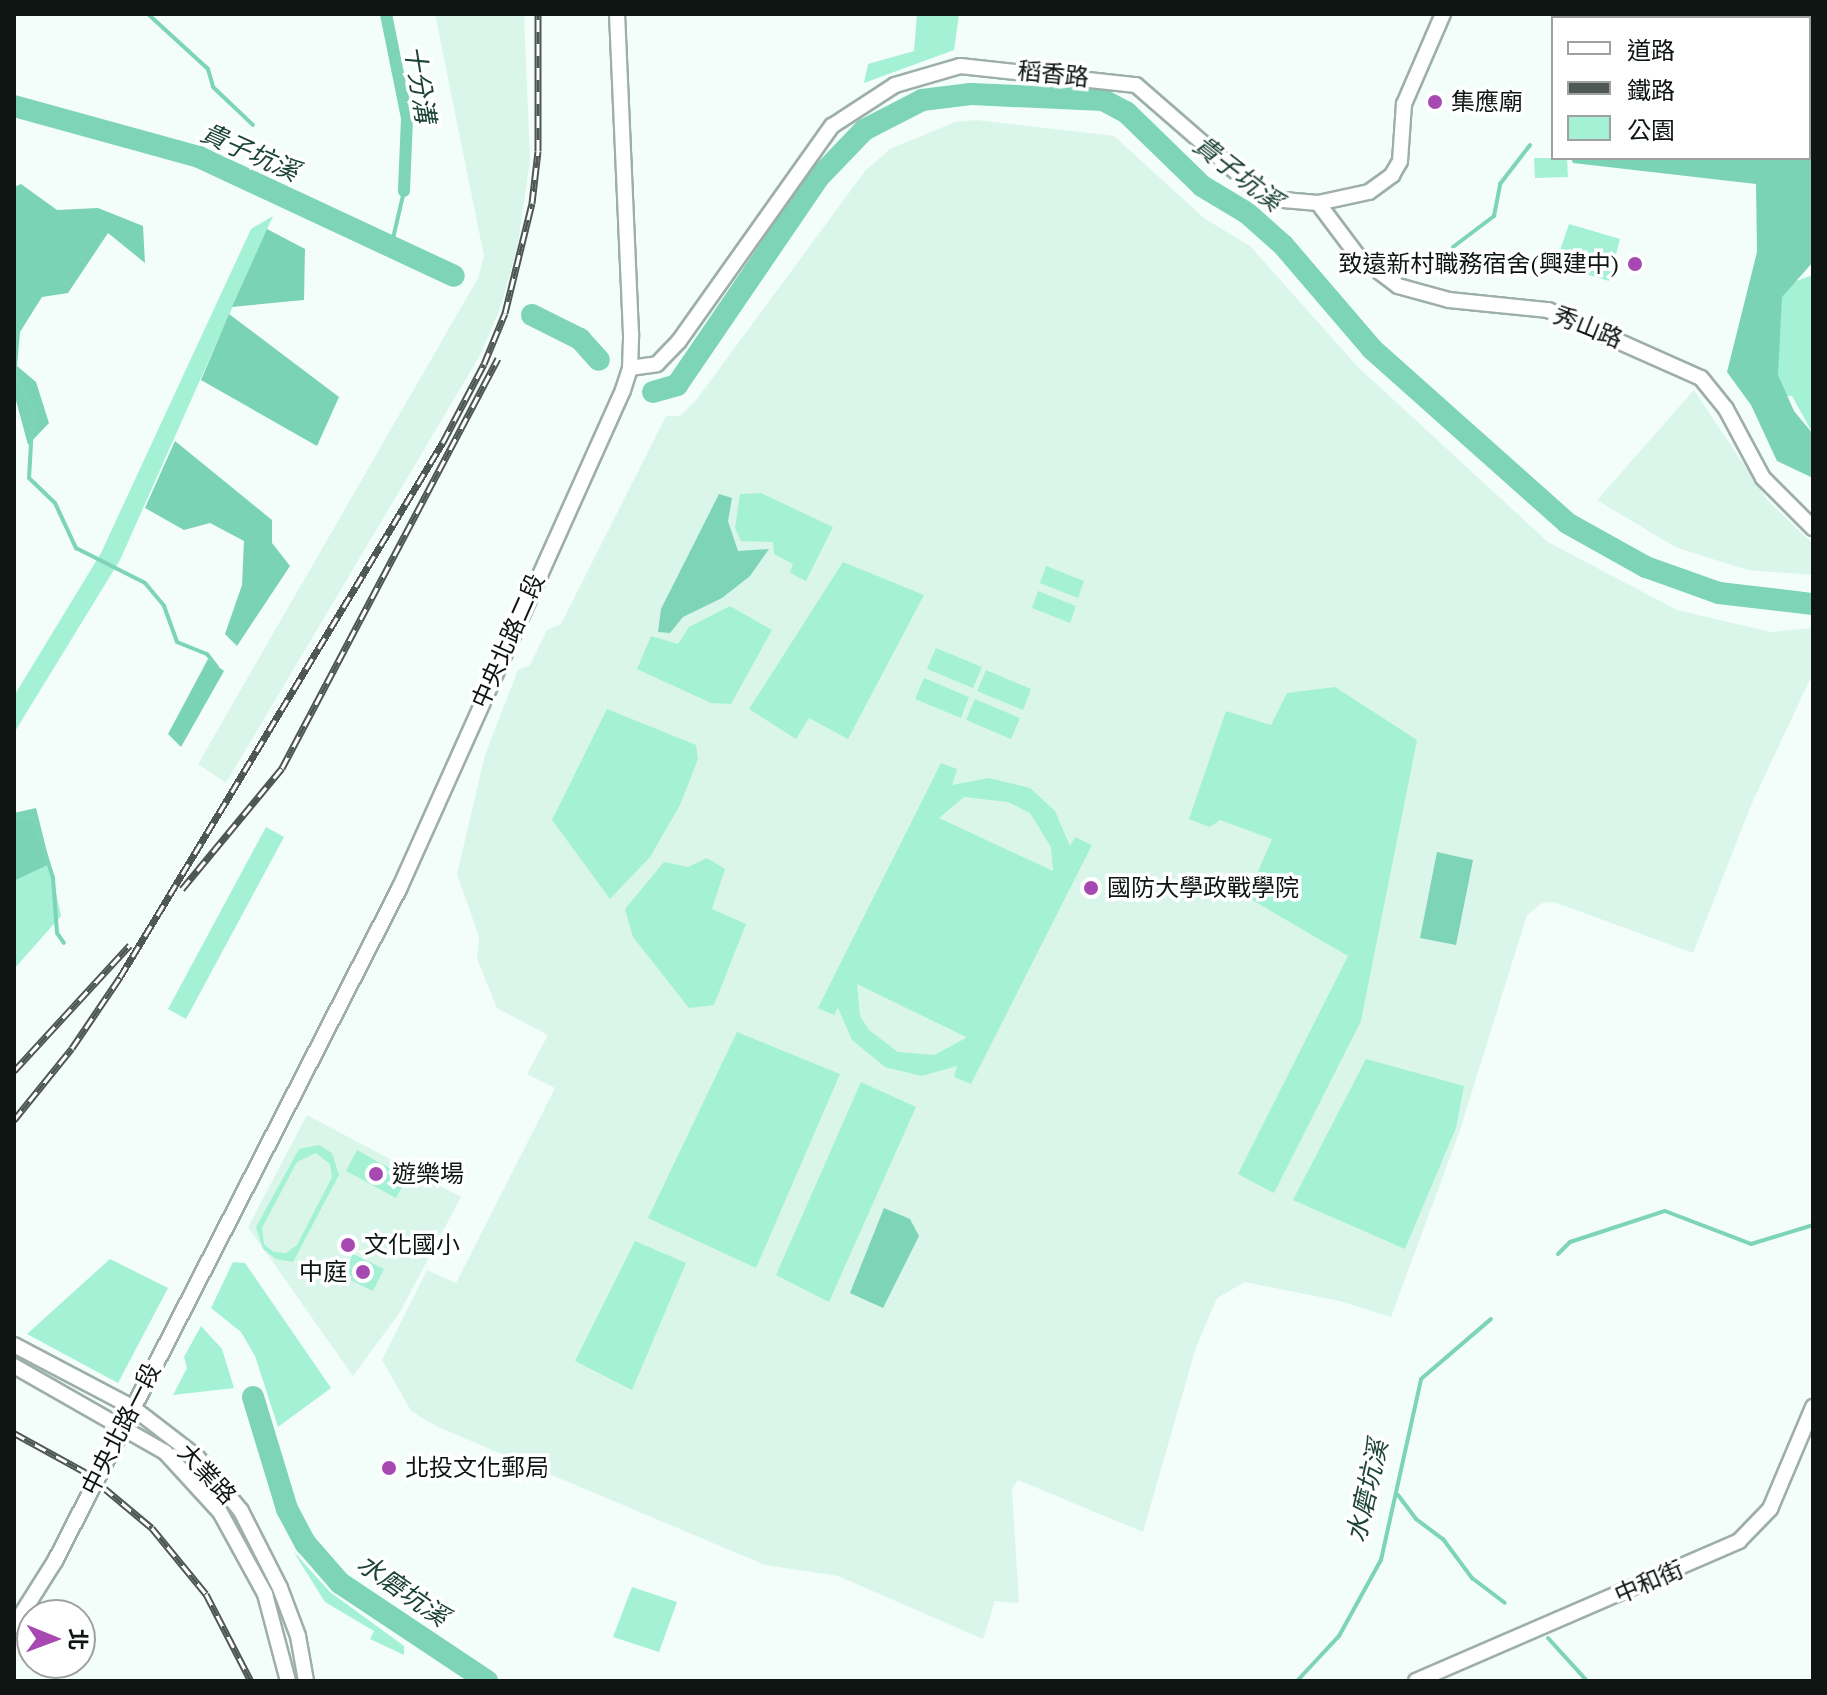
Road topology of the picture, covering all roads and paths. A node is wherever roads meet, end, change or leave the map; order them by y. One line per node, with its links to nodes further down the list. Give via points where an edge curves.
1 (617, 14): 4 (street, 中央北路二段)
2 (1443, 14): 3 (street, 稻香路, via 1404,104 1400,161 1392,175 1369,192)
3 (1318, 203): 4 (street, 稻香路, via 1272,199 1257,190 1136,85 1022,70 934,70 871,97 832,126 679,341 657,364); 5 (street, 秀山路, via 1357,255 1398,286 1449,300 1548,310 1701,378 1726,409 1763,478)
4 (630, 368): 6 (street, 中央北路二段, via 400,887)
5 (1813, 528)
6 (222, 1229): 9 (street, 中央北路一段)
7 (14, 1345): 9 (street, 大業路)
8 (14, 1366): 11 (street, 大業路)
9 (132, 1407): 11 (street, 中央北路一段); 14 (street, 大業路, via 197,1457 241,1511 280,1588 298,1636)
10 (1813, 1407): 15 (street, 中和街, via 1770,1509 1739,1541)
11 (124, 1424): 12 (street, 中央北路一段, via 55,1561); 13 (street, 大業路, via 165,1452 220,1512 265,1594)
12 (14, 1626)
13 (288, 1681)
14 (306, 1681)
15 (1416, 1681)

